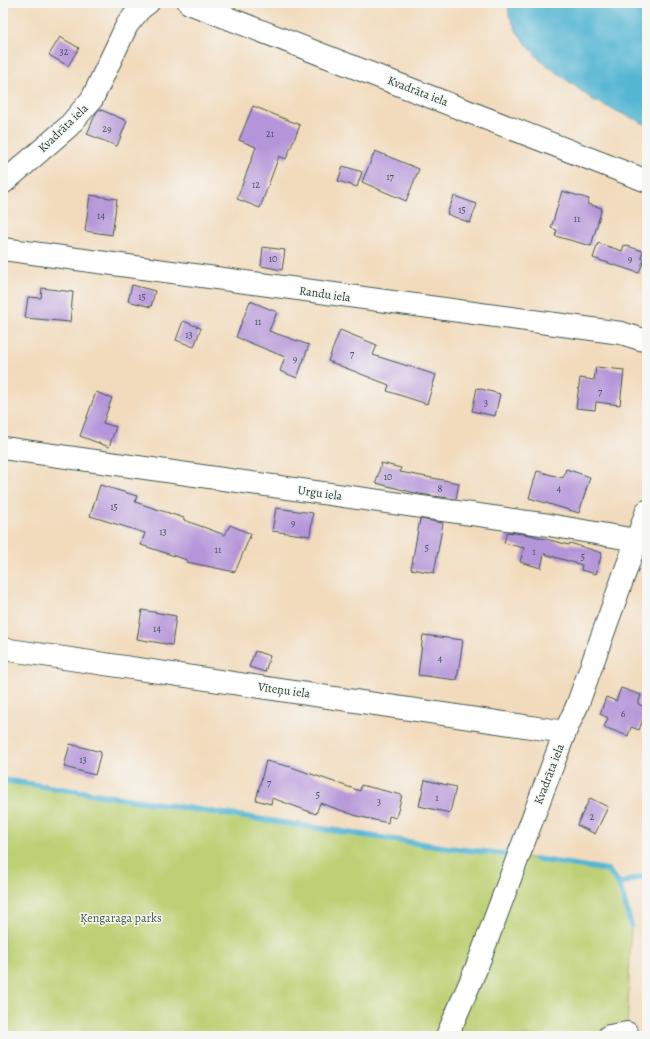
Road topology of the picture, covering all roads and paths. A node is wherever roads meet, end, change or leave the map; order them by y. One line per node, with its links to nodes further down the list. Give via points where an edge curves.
1 (148, 3): 4 (street, Kvadrāta iela, via 127,25 92,99 68,127)
2 (189, 3): 3 (street, Kvadrāta iela)
3 (647, 181)
4 (3, 183)
5 (3, 249): 6 (street, Randu iela, via 621,333)
6 (647, 341)
7 (3, 448): 9 (street, Urgu iela, via 549,525)
8 (647, 511): 9 (street, Kvadrāta iela)
9 (636, 540): 11 (street, Kvadrāta iela, via 577,706)
10 (3, 649): 11 (street, Vīteņu iela)
11 (565, 732): 12 (street, Kvadrāta iela, via 476,969)
12 (447, 1036)

